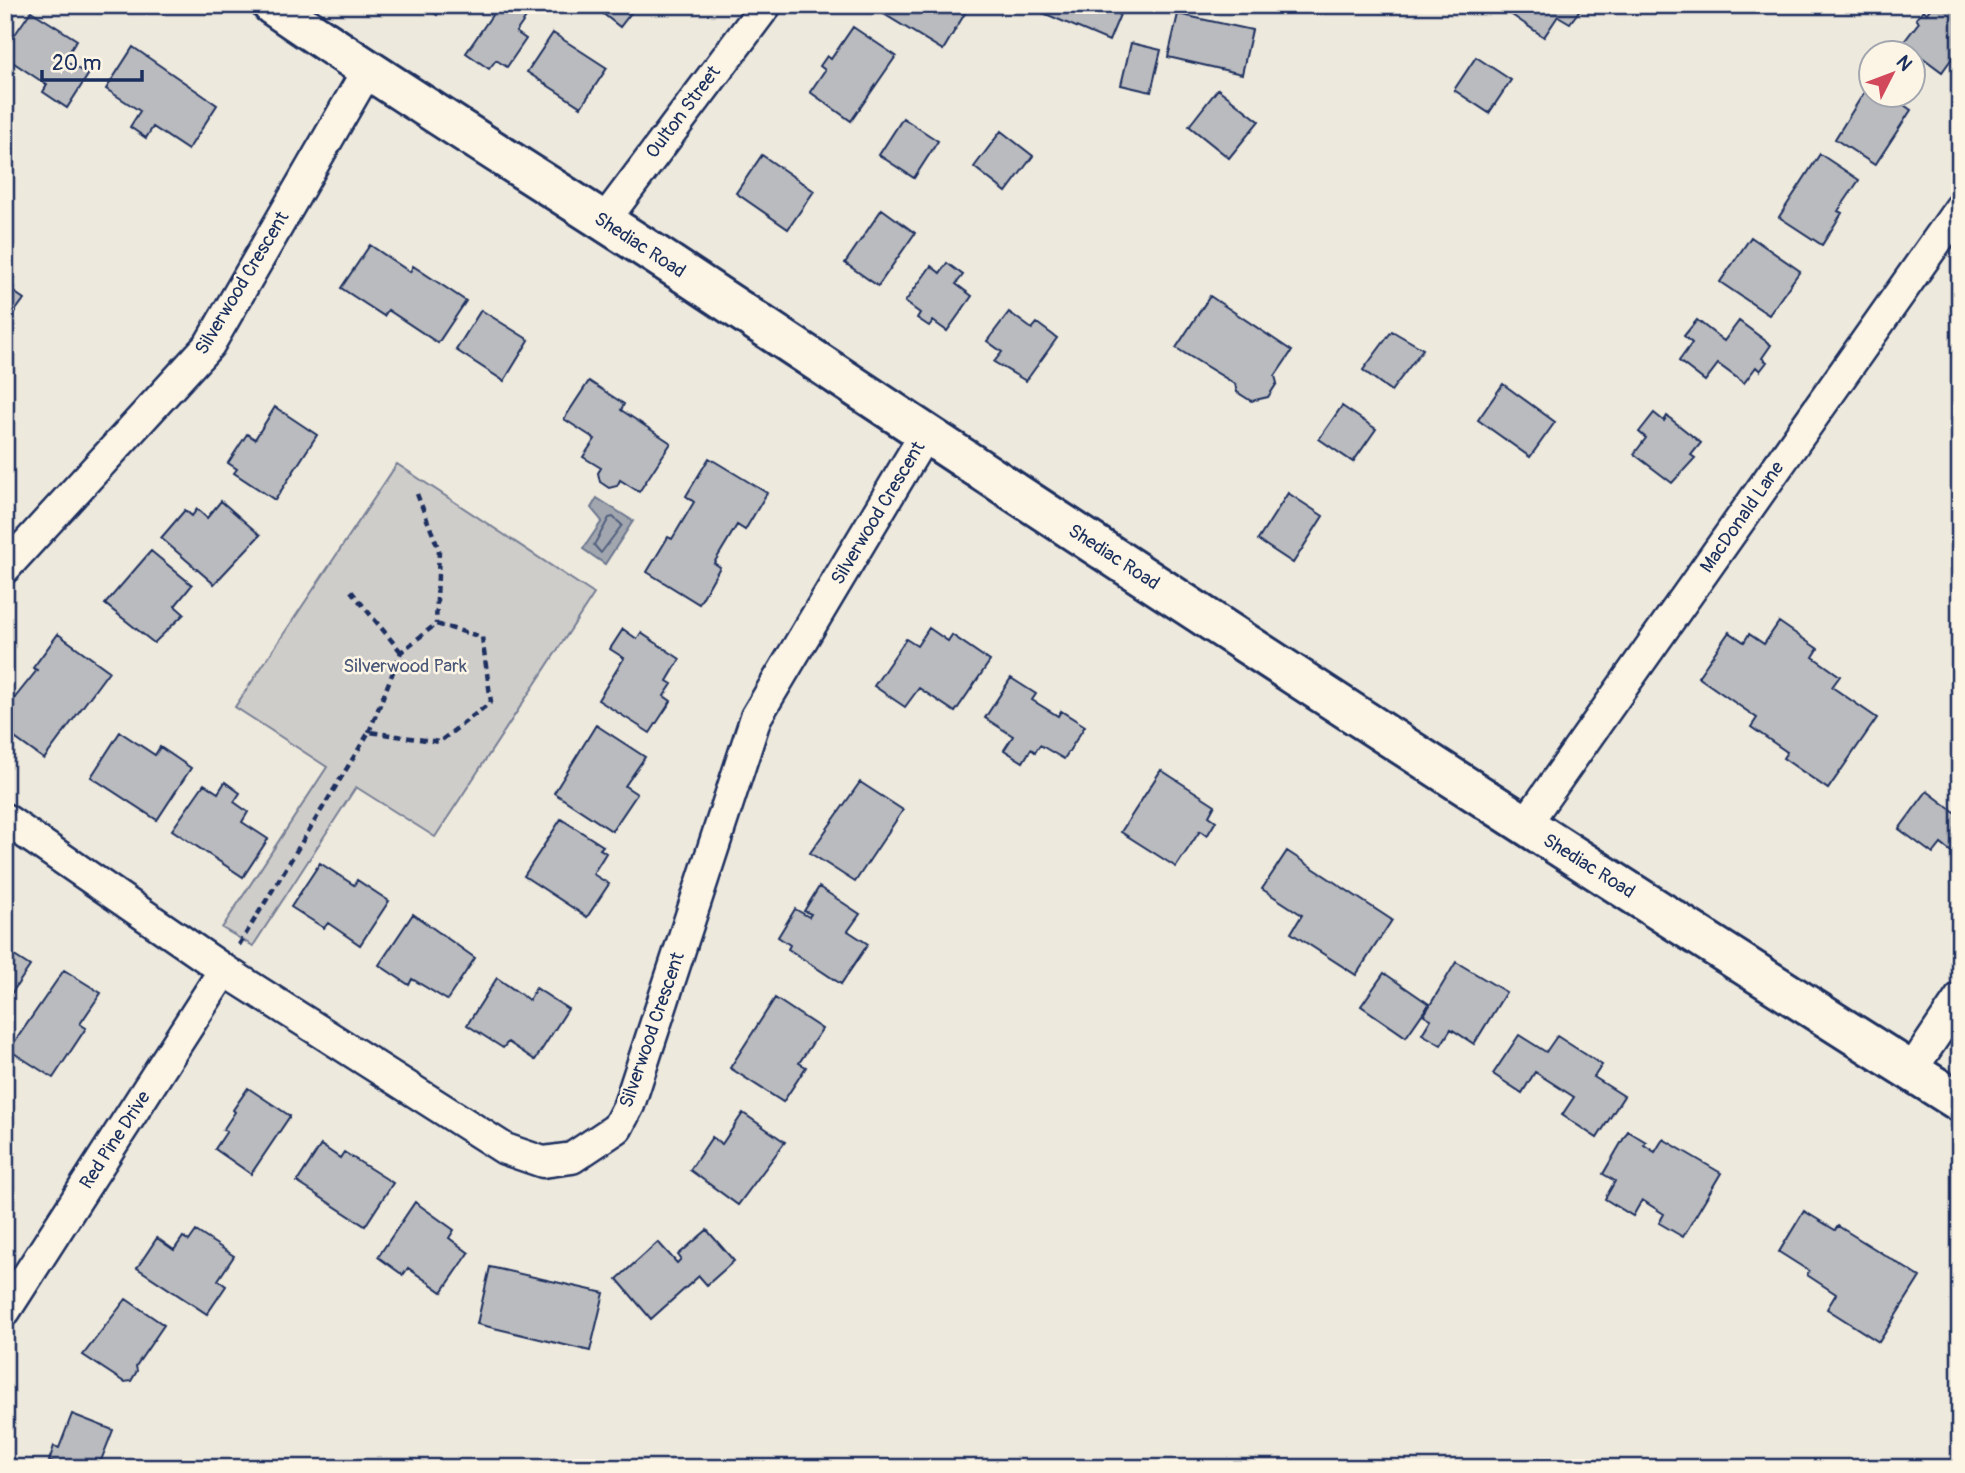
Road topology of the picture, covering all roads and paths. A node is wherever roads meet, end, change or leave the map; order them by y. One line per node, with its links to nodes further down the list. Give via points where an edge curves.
1 (272, 5): 3 (main road, Shediac Road)
2 (766, 5): 5 (street, Oulton Street)
3 (367, 71): 5 (main road, Shediac Road); 8 (street, Silverwood Crescent, via 209,345)
4 (1960, 208): 14 (street, MacDonald Lane)
5 (604, 221): 6 (main road, Shediac Road)
6 (925, 434): 14 (main road, Shediac Road); 15 (street, Silverwood Crescent, via 756,718 629,1105 617,1128 599,1142 572,1157 543,1162 505,1149)
7 (416, 494): 10 (path, via 439,550)
8 (5, 568)
9 (351, 591): 11 (path)
10 (436, 624): 11 (path); 12 (path, via 482,637 491,702 439,742)
11 (401, 652): 12 (path)
12 (369, 732): 15 (path)
13 (5, 819): 15 (street, Silverwood Crescent)
14 (1525, 825): 17 (main road, Shediac Road)
15 (224, 970): 19 (street, Red Pine Drive)
16 (1960, 998): 17 (street)
17 (1911, 1071): 18 (main road, Shediac Road)
18 (1960, 1102)
19 (5, 1311)

